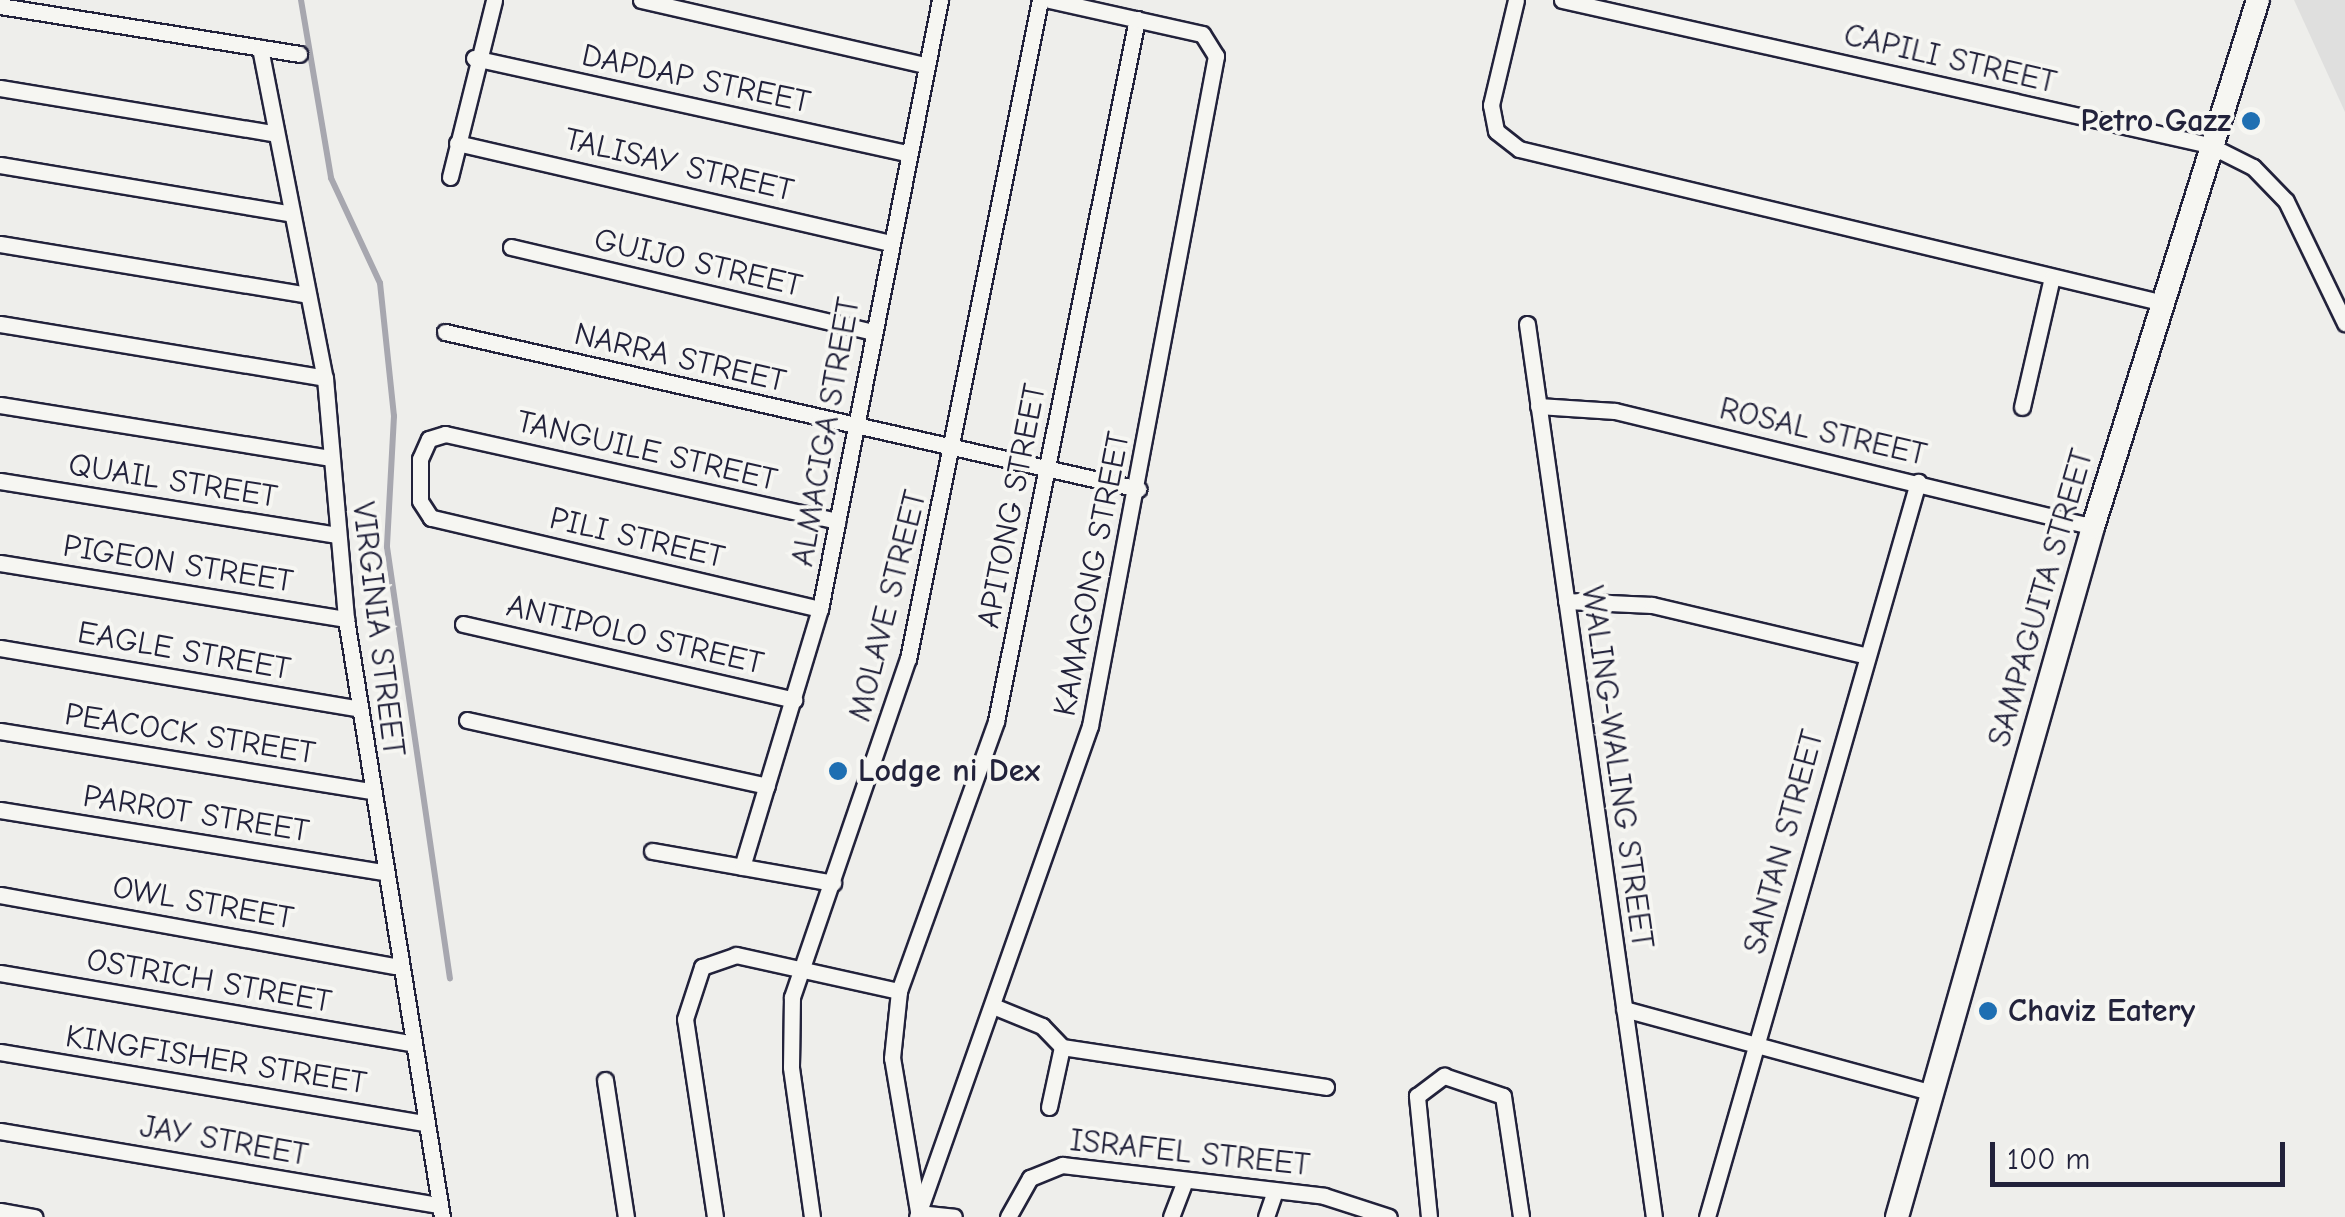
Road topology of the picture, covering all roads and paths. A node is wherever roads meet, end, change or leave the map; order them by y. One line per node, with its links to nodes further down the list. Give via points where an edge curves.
1 (494, 0): 13 (street)
2 (641, 0): 14 (street)
3 (940, 0): 14 (street, ALMACIGA STREET)
4 (1040, 0): 40 (street, MOLAVE STREET)
5 (1050, 0): 10 (street)
6 (1516, 0): 26 (street, via 1491,106 1496,130 1518,150)
7 (1562, 0): 18 (street, CAPILI STREET)
8 (2258, 0): 18 (street, SAMPAGUITA STREET)
9 (0, 6): 11 (street)
10 (1137, 19): 42 (street, APITONG STREET); 45 (street, KAMAGONG STREET, via 1213,42)
11 (260, 48): 12 (street); 16 (street, VIRGINIA STREET)
12 (299, 54)
13 (474, 58): 17 (street); 19 (street, DAPDAP STREET)
14 (925, 65): 19 (street, ALMACIGA STREET)
15 (0, 88): 16 (street)
16 (273, 133): 22 (street, VIRGINIA STREET)
17 (457, 142): 21 (street); 23 (street, TALISAY STREET)
18 (2208, 145): 28 (street, SAMPAGUITA STREET); 29 (street, CAPILI STREET, via 2253,167 2286,201)
19 (906, 152): 23 (street, ALMACIGA STREET)
20 (0, 165): 22 (street)
21 (450, 177)
22 (288, 213): 27 (street, VIRGINIA STREET)
23 (888, 243): 33 (street, ALMACIGA STREET)
24 (0, 244): 27 (street)
25 (511, 246): 33 (street, GUIJO STREET)
26 (2052, 276): 28 (street); 37 (street)
27 (308, 295): 34 (street, VIRGINIA STREET)
28 (2164, 303): 47 (street, SAMPAGUITA STREET)
29 (2345, 323)
30 (0, 324): 34 (street)
31 (1527, 324): 36 (street, WALING-WALING STREET)
32 (444, 332): 38 (street, NARRA STREET)
33 (873, 332): 38 (street, ALMACIGA STREET)
34 (325, 378): 41 (street, VIRGINIA STREET)
35 (0, 405): 41 (street)
36 (1538, 406): 44 (street, ROSAL STREET, via 1590,405); 50 (street, WALING-WALING STREET)
37 (2022, 407)
38 (855, 427): 40 (street, NARRA STREET); 46 (street, ALMACIGA STREET)
39 (445, 434): 46 (street, TANGUILE STREET); 51 (street, PILI STREET, via 424,446 418,491 441,521)
40 (953, 448): 42 (street, NARRA STREET); 66 (street, MOLAVE STREET, via 897,698)
41 (330, 458): 48 (street, VIRGINIA STREET)
42 (1048, 468): 45 (street, NARRA STREET); 71 (street, APITONG STREET, via 996,721)
43 (0, 481): 48 (street, QUAIL STREET)
44 (1918, 482): 47 (street, ROSAL STREET); 55 (street, SANTAN STREET)
45 (1138, 490): 72 (street, KAMAGONG STREET, via 1090,726)
46 (837, 521): 51 (street, ALMACIGA STREET)
47 (2093, 527): 80 (street, SAMPAGUITA STREET)
48 (336, 535): 52 (street, VIRGINIA STREET)
49 (0, 563): 52 (street, PIGEON STREET)
50 (1566, 601): 55 (street, via 1652,605); 73 (street, WALING-WALING STREET)
51 (820, 609): 56 (street, ALMACIGA STREET)
52 (346, 619): 57 (street, VIRGINIA STREET)
53 (462, 624): 56 (street, ANTIPOLO STREET)
54 (0, 648): 57 (street, EAGLE STREET)
55 (1863, 656): 74 (street, SANTAN STREET)
56 (794, 700): 60 (street, ALMACIGA STREET)
57 (359, 709): 61 (street, VIRGINIA STREET)
58 (467, 720): 60 (street)
59 (0, 732): 61 (street, PEACOCK STREET)
60 (767, 786): 64 (street, ALMACIGA STREET)
61 (371, 791): 65 (street, VIRGINIA STREET)
62 (0, 810): 65 (street, PARROT STREET)
63 (652, 851): 64 (street)
64 (742, 867): 66 (street)
65 (382, 872): 68 (street, VIRGINIA STREET)
66 (833, 884): 69 (street, MOLAVE STREET)
67 (0, 895): 68 (street, OWL STREET)
68 (396, 966): 75 (street, VIRGINIA STREET)
69 (800, 969): 71 (street); 92 (street, via 726,955 702,967 685,1019); 93 (street, MOLAVE STREET, via 791,1067)
70 (0, 973): 75 (street, OSTRICH STREET)
71 (898, 991): 89 (street, APITONG STREET, via 892,1058)
72 (993, 1006): 76 (street, via 1042,1026); 89 (street, KAMAGONG STREET)
73 (1624, 1008): 74 (street); 101 (street, WALING-WALING STREET)
74 (1758, 1040): 80 (street); 102 (street, SANTAN STREET)
75 (409, 1043): 82 (street, VIRGINIA STREET)
76 (1062, 1047): 79 (street); 81 (street)
77 (0, 1052): 82 (street, KINGFISHER STREET)
78 (604, 1080): 91 (street)
79 (1326, 1086)
80 (1934, 1093): 103 (street, SAMPAGUITA STREET)
81 (1049, 1107)
82 (423, 1123): 86 (street, VIRGINIA STREET)
83 (0, 1131): 86 (street, JAY STREET)
84 (1184, 1183): 85 (street, ISRAFEL STREET); 95 (street, ISRAFEL STREET, via 1051,1166 1030,1178); 96 (street)
85 (1275, 1191): 87 (street, ISRAFEL STREET); 97 (street)
86 (441, 1211)
87 (1360, 1211): 98 (street, ISRAFEL STREET)
88 (5, 1214): 90 (street)
89 (918, 1215): 94 (street)
90 (34, 1217)
91 (626, 1217)
92 (715, 1217)
93 (812, 1217)
94 (954, 1217)
95 (1008, 1217)
96 (1171, 1217)
97 (1266, 1217)
98 (1389, 1217)
99 (1429, 1217): 100 (street, via 1418,1092 1444,1076 1500,1092)
100 (1521, 1217)
101 (1654, 1217)
102 (1707, 1217)
103 (1897, 1217)

